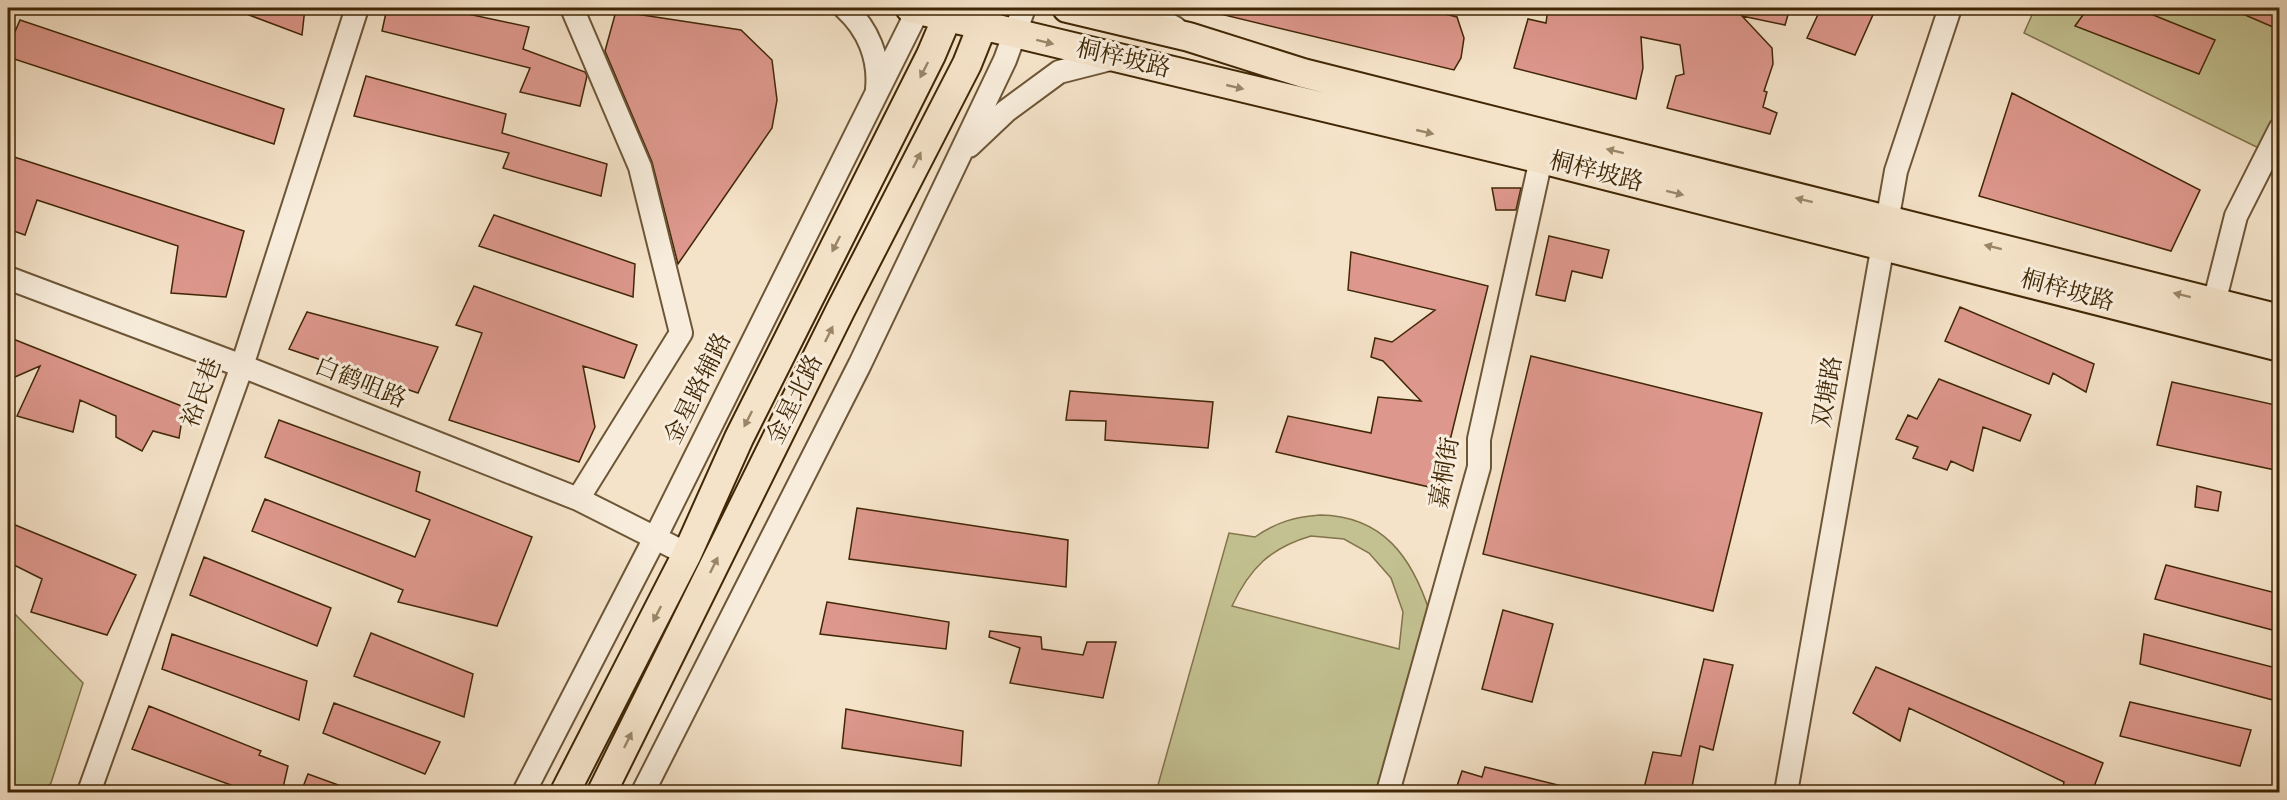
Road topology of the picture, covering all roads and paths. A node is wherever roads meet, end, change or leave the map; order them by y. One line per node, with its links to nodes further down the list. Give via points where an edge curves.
1 (357, 8): 23 (street, 裕民巷)
2 (572, 8): 24 (street, via 640,167 681,333)
3 (845, 8): 14 (street, via 872,46 879,69)
4 (915, 8): 9 (main road, 桐梓坡路); 14 (street, 金星路辅路)
5 (1024, 8): 11 (street)
6 (1067, 8): 12 (main road, 桐梓坡路)
7 (1140, 8): 12 (street)
8 (1950, 8): 18 (street, 双塘路, via 1896,171)
9 (950, 12): 10 (main road, 桐梓坡路); 26 (main road, 金星北路, one-way to 26, via 739,438)
10 (986, 17): 11 (main road, 桐梓坡路); 30 (main road, 金星北路, one-way to 10, via 967,64)
11 (1015, 34): 13 (main road, 桐梓坡路, one-way to 13); 16 (street)
12 (1190, 37): 18 (main road, 桐梓坡路, one-way to 12, via 1303,73)
13 (1114, 58): 16 (street, via 1059,72 1006,111); 17 (main road, 桐梓坡路, one-way to 17)
14 (876, 94): 25 (street, 金星路辅路)
15 (2280, 129): 20 (street, via 2236,216)
16 (959, 156): 31 (street, via 860,364)
17 (1541, 159): 18 (main road, 桐梓坡路, one-way to 18); 32 (street, 嘉桐街, via 1479,439 1479,467)
18 (1886, 233): 20 (main road, 桐梓坡路, one-way to 18); 22 (main road, 桐梓坡路); 33 (street, 双塘路)
19 (8, 278): 23 (street, 白鹤咀路)
20 (2214, 303): 21 (main road, 桐梓坡路)
21 (2280, 320)
22 (2280, 348)
23 (242, 366): 24 (street, 白鹤咀路); 27 (street, 裕民巷)
24 (578, 499): 25 (street, 白鹤咀路)
25 (655, 538): 26 (street, 白鹤咀路); 28 (street, 金星路辅路)
26 (687, 554): 29 (main road, 金星北路, one-way to 29)
27 (89, 792)
28 (524, 792)
29 (565, 792)
30 (602, 792)
31 (643, 792)
32 (1388, 792)
33 (1786, 792)

